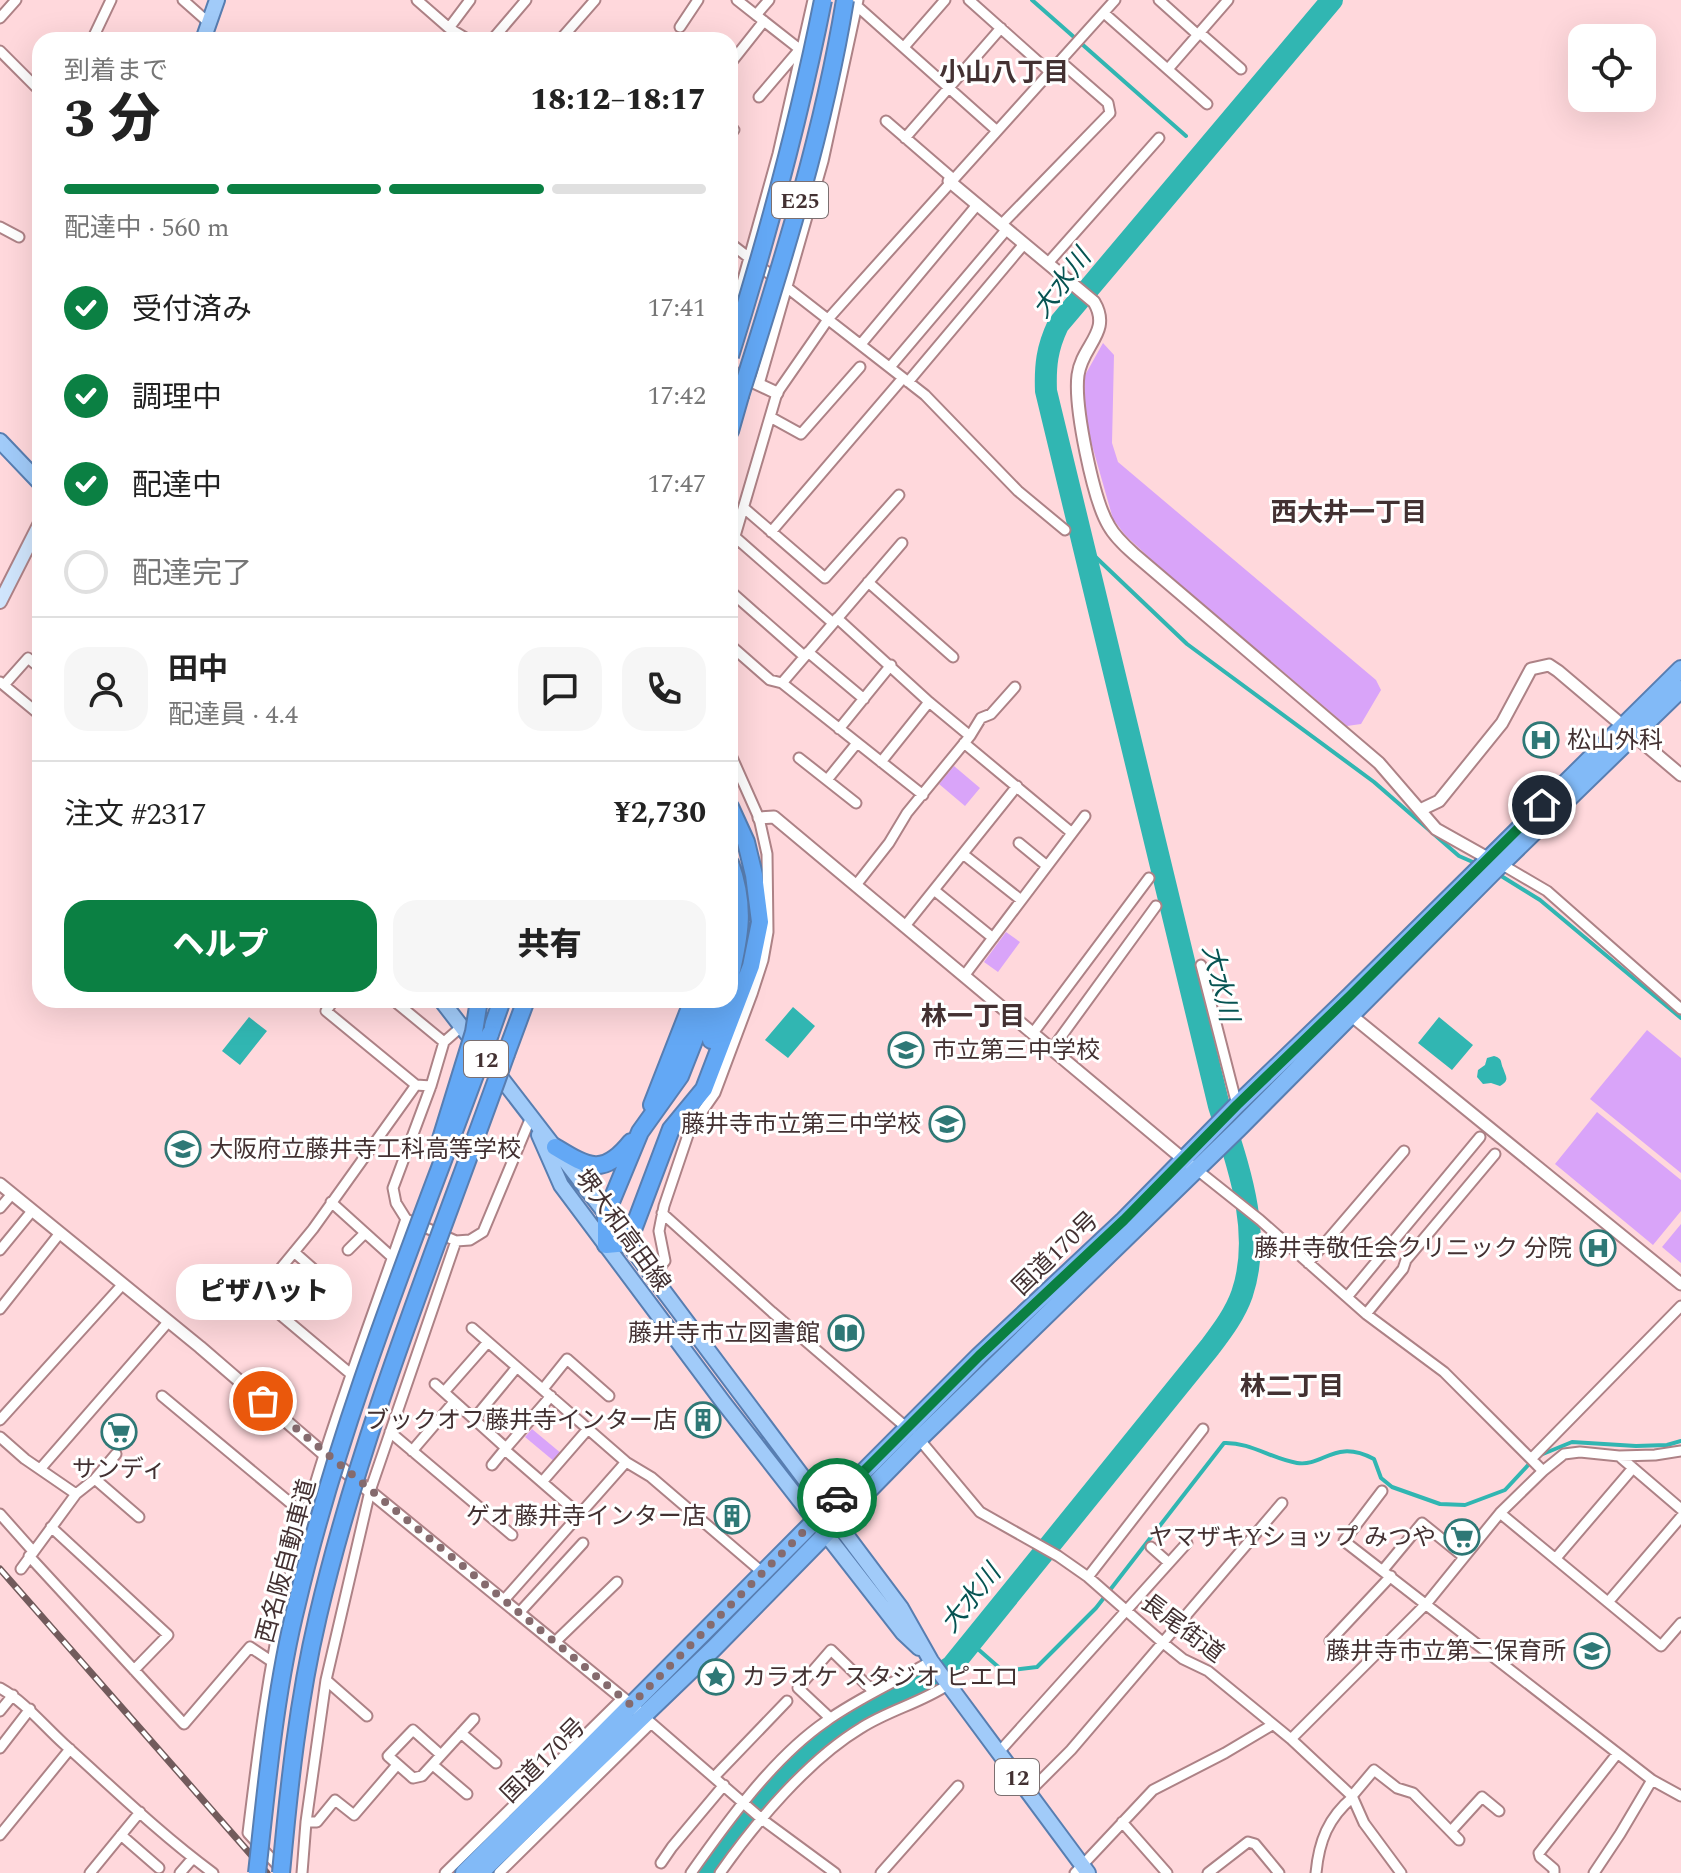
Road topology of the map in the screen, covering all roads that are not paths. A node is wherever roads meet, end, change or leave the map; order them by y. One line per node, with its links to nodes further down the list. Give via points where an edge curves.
1 (16, 0): 21 (street)
2 (111, 0): 27 (street)
3 (183, 0): 23 (street)
4 (217, 0): 23 (main road)
5 (417, 0): 25 (street)
6 (470, 0): 25 (street)
7 (526, 0): 30 (street)
8 (595, 0): 31 (street)
9 (698, 0): 24 (street)
10 (737, 0): 22 (street)
11 (769, 0): 22 (street)
12 (813, 0): 34 (street)
13 (823, 0): 62 (highway, E25, bridge, via 792,141)
14 (945, 0): 33 (street)
15 (969, 0): 26 (street)
16 (1115, 0): 20 (street)
17 (1159, 0): 32 (street)
18 (1228, 0): 32 (street)
19 (853, 2): 33 (street); 59 (street, via 826,147); 70 (highway, E25, bridge, via 787,247)
20 (1104, 13): 37 (street); 38 (street)
21 (0, 18)
22 (760, 18): 34 (street); 36 (street)
23 (209, 23): 28 (main road)
24 (680, 27)
25 (449, 28): 29 (street)
26 (1001, 28): 40 (street); 42 (street)
27 (96, 32)
28 (206, 32)
29 (456, 32)
30 (499, 32)
31 (567, 32)
32 (1199, 34): 38 (street); 39 (street)
33 (904, 47): 42 (street)
34 (801, 50): 43 (street); 57 (street)
35 (0, 51): 41 (street)
36 (738, 52)
37 (1061, 62): 40 (street); 51 (street, via 1108,103 1110,113)
38 (1168, 69): 44 (street)
39 (1241, 69)
40 (1051, 73): 46 (street)
41 (32, 83)
42 (949, 88): 46 (street); 47 (street)
43 (759, 97)
44 (1207, 104)
45 (886, 121): 47 (street)
46 (996, 130): 49 (street)
47 (905, 138): 49 (street)
48 (1159, 138): 58 (street)
49 (950, 180): 50 (street); 61 (street)
50 (977, 205): 51 (street); 63 (street)
51 (1004, 227): 55 (street); 65 (street)
52 (2, 228): 53 (street); 54 (street)
53 (19, 237)
54 (0, 240)
55 (1024, 244): 58 (street); 67 (street)
56 (738, 249): 57 (street)
57 (749, 258): 59 (street); 60 (street)
58 (1048, 263): 111 (street, via 1091,299 1102,320 1081,363 1077,409 1100,509 1110,528 1379,763)
59 (788, 287): 61 (street); 68 (street)
60 (738, 297)
61 (829, 318): 63 (street); 69 (street)
62 (738, 330)
63 (861, 344): 65 (street)
64 (860, 367): 71 (street, via 801,434)
65 (890, 367): 67 (street)
66 (738, 375): 68 (street)
67 (906, 380): 77 (street); 78 (street)
68 (759, 384): 69 (street)
69 (777, 393): 71 (street)
70 (738, 403)
71 (772, 418): 75 (street)
72 (0, 441): 73 (main road)
73 (32, 475)
74 (899, 495): 78 (street, via 825,578)
75 (744, 508): 76 (street); 78 (street)
76 (738, 527)
77 (1065, 530)
78 (771, 532)
79 (32, 539): 84 (main road)
80 (738, 539): 85 (street)
81 (902, 543): 82 (street)
82 (868, 582): 85 (street); 88 (street)
83 (738, 598): 87 (street)
84 (0, 602)
85 (835, 620): 87 (street); 90 (street)
86 (738, 652): 92 (street, via 770,680)
87 (806, 654): 92 (street); 96 (street)
88 (953, 657)
89 (32, 661): 93 (street, via 28,658)
90 (891, 665): 96 (street); 97 (street)
91 (1681, 669): 100 (highway, 国道170号)
92 (782, 683): 99 (street)
93 (2, 684): 98 (street)
94 (1015, 687): 101 (street)
95 (1681, 689): 100 (highway, 国道170号)
96 (864, 699): 99 (street)
97 (929, 702): 101 (street); 104 (street)
98 (32, 708)
99 (839, 729): 102 (street)
100 (1629, 730): 106 (street); 111 (street, via 1558,671 1540,665 1528,673 1502,723 1439,801); 118 (highway, 国道170号)
101 (967, 739): 108 (street); 109 (street)
102 (857, 743): 104 (street); 107 (street)
103 (799, 758): 107 (street)
104 (881, 762): 109 (street)
105 (738, 771): 113 (street)
106 (1681, 775)
107 (827, 780): 110 (street)
108 (1017, 786): 115 (street); 117 (street)
109 (923, 795): 121 (street)
110 (856, 803)
111 (1420, 810): 118 (street, via 1448,838)
112 (1085, 816): 115 (street)
113 (759, 818): 121 (street, via 774,817); 164 (street, via 769,891 763,960 715,1093 683,1144)
114 (738, 826): 131 (highway, via 749,853 760,922)
115 (1072, 833): 119 (street)
116 (1019, 843): 119 (street)
117 (963, 854): 122 (street); 124 (street)
118 (1495, 862): 142 (street, via 1547,891); 143 (highway, 国道170号)
119 (1047, 866): 124 (street)
120 (1149, 878): 145 (street)
121 (856, 885): 126 (street)
122 (934, 890): 126 (street); 127 (street)
123 (738, 894): 128 (highway)
124 (1021, 900): 127 (street)
125 (1156, 906): 147 (street)
126 (905, 926): 130 (street)
127 (993, 938): 130 (street)
128 (738, 946)
129 (1201, 965): 150 (street)
130 (964, 976): 145 (street)
131 (738, 1000)
132 (328, 1008): 148 (street)
133 (403, 1008): 146 (street)
134 (447, 1008): 144 (main road, 堺大和高田線 / 12)
135 (478, 1008): 165 (highway, bridge)
136 (499, 1008): 165 (highway, 西名阪自動車道, bridge)
137 (523, 1008): 308 (highway, 西名阪自動車道, bridge, via 387,1384 340,1532 300,1705)
138 (690, 1008): 153 (highway)
139 (707, 1008): 153 (highway, via 680,1076)
140 (722, 1008): 151 (highway)
141 (735, 1008): 151 (highway, via 704,1089)
142 (1681, 1009)
143 (1345, 1011): 150 (highway, 国道170号); 158 (highway, 国道170号, via 1239,1128); 180 (street)
144 (461, 1027): 146 (street); 152 (main road, 堺大和高田線 / 12)
145 (1033, 1033): 147 (street)
146 (444, 1042): 149 (street)
147 (1052, 1049): 158 (street)
148 (416, 1085): 149 (street); 161 (street)
149 (431, 1086): 167 (street, via 393,1188)
150 (1237, 1105): 158 (highway, 国道170号, via 1210,1132)
151 (688, 1110): 171 (highway, via 671,1129)
152 (531, 1117): 155 (main road, 堺大和高田線 / 12); 170 (street, via 483,1232); 172 (main road, 堺大和高田線 / 12, via 561,1185)
153 (640, 1132): 155 (highway, via 620,1156 600,1166 585,1165); 166 (highway)
154 (1480, 1137): 182 (street)
155 (555, 1147): 166 (main road, 堺大和高田線 / 12)
156 (1404, 1151): 177 (street)
157 (1495, 1154): 185 (street)
158 (1190, 1164): 177 (street); 202 (highway, 国道170号)
159 (0, 1184): 160 (street)
160 (12, 1194): 162 (street); 163 (street)
161 (331, 1202): 169 (street); 175 (street)
162 (0, 1208)
163 (32, 1211): 168 (street); 173 (street)
164 (662, 1213): 178 (street, via 659,1231 665,1261); 202 (street, 長尾街道)
165 (424, 1214): 307 (highway, 西名阪自動車道, bridge, via 365,1377 296,1604)
166 (606, 1214): 171 (main road, 堺大和高田線 / 12); 172 (highway)
167 (406, 1219): 170 (street); 176 (street)
168 (60, 1233): 179 (street); 184 (street)
169 (364, 1234): 174 (street); 176 (street)
170 (456, 1241): 201 (street)
171 (628, 1243): 172 (highway); 178 (main road, 堺大和高田線 / 12)
172 (606, 1245): 230 (main road, 堺大和高田線 / 12)
173 (0, 1250)
174 (348, 1250)
175 (294, 1252): 181 (street); 190 (street, via 258,1296)
176 (393, 1258): 190 (street)
177 (1308, 1263): 182 (street)
178 (653, 1276): 222 (main road, 堺大和高田線 / 12)
179 (123, 1284): 186 (street); 198 (street)
180 (1681, 1284)
181 (336, 1289)
182 (1347, 1297): 185 (street)
183 (1681, 1306): 210 (street)
184 (0, 1309)
185 (1366, 1314): 210 (street, via 1444,1372)
186 (169, 1321): 208 (street); 213 (street)
187 (472, 1328): 188 (street)
188 (488, 1342): 189 (street); 192 (street)
189 (517, 1367): 193 (street); 197 (street)
190 (352, 1375): 208 (street)
191 (435, 1384): 192 (street)
192 (444, 1392): 196 (street)
193 (547, 1393): 195 (street, via 567,1359); 199 (street); 204 (street)
194 (162, 1396): 227 (street)
195 (609, 1396)
196 (454, 1402): 197 (street); 205 (street)
197 (474, 1419): 204 (street)
198 (0, 1420)
199 (588, 1429): 211 (street); 217 (street)
200 (1203, 1429): 244 (street)
201 (390, 1432): 205 (street); 218 (street)
202 (913, 1434): 222 (highway, 国道170号); 232 (highway, 国道170号); 244 (street, 長尾街道, via 980,1512)
203 (0, 1437): 213 (street)
204 (505, 1449): 212 (street); 217 (street)
205 (412, 1451): 233 (street)
206 (1681, 1451): 209 (street)
207 (116, 1454): 216 (street)
208 (324, 1454): 218 (street); 227 (street)
209 (1619, 1456): 214 (street); 215 (street, via 1564,1454)
210 (1532, 1458): 215 (street)
211 (626, 1462): 226 (street); 242 (street, via 651,1477)
212 (492, 1465)
213 (41, 1468): 220 (street)
214 (1633, 1468): 223 (street); 239 (street)
215 (1543, 1471): 224 (street)
216 (95, 1479): 220 (street); 228 (street)
217 (542, 1482): 226 (street)
218 (370, 1491): 246 (street); 258 (street)
219 (1382, 1491): 243 (street, via 1344,1541)
220 (76, 1494): 231 (street)
221 (1282, 1503): 254 (street)
222 (826, 1508): 230 (highway, 国道170号); 232 (main road, 堺大和高田線 / 12)
223 (1681, 1509)
224 (1500, 1513): 238 (street); 239 (street)
225 (0, 1514): 237 (street)
226 (580, 1515): 246 (street)
227 (306, 1516): 255 (street)
228 (139, 1517)
229 (1681, 1517): 247 (street)
230 (814, 1521): 232 (main road, 堺大和高田線 / 12); 242 (highway, 国道170号)
231 (51, 1527): 237 (street); 257 (street, via 168,1635)
232 (832, 1529): 256 (main road, 堺大和高田線 / 12, via 901,1608); 266 (highway, 国道170号)
233 (512, 1535)
234 (583, 1543): 250 (street)
235 (1187, 1543): 240 (street)
236 (1151, 1547): 240 (street)
237 (30, 1553): 241 (street); 257 (street)
238 (1464, 1557): 243 (street, via 1422,1523); 248 (street)
239 (1556, 1558): 247 (street)
240 (1169, 1563): 249 (street)
241 (21, 1569)
242 (762, 1572): 266 (highway, 国道170号)
243 (1387, 1573): 248 (street); 252 (street)
244 (1088, 1577): 249 (street, 長尾街道)
245 (617, 1582): 253 (street)
246 (504, 1600): 250 (street)
247 (1609, 1601): 251 (street, via 1661,1646)
248 (1427, 1603): 272 (street); 276 (street)
249 (1127, 1611): 254 (street, 長尾街道); 275 (street)
250 (519, 1613): 253 (street)
251 (1681, 1623)
252 (1330, 1641)
253 (555, 1642): 266 (street)
254 (1162, 1642): 270 (street, 長尾街道, via 1208,1671); 285 (street)
255 (271, 1661): 257 (street, via 250,1647 184,1724); 308 (street, via 248,1833)
256 (932, 1662): 259 (main road, 堺大和高田線 / 12); 261 (street)
257 (134, 1670)
258 (326, 1680): 267 (street); 293 (street)
259 (947, 1682): 275 (main road, 堺大和高田線 / 12); 292 (street, via 838,1743)
260 (0, 1688): 262 (street)
261 (873, 1691): 268 (street); 268 (street, via 831,1650 798,1688)
262 (13, 1695): 264 (street); 265 (street)
263 (787, 1701): 281 (street)
264 (30, 1709): 273 (street); 274 (street)
265 (0, 1711)
266 (637, 1711): 281 (street); 298 (highway, 国道170号); 310 (street); 313 (street)
267 (367, 1716)
268 (830, 1718): 289 (street)
269 (474, 1719): 271 (street)
270 (1272, 1725): 272 (street, 長尾街道); 294 (street, via 1153,1790)
271 (461, 1733): 277 (street); 278 (street)
272 (1291, 1739): 288 (street, 長尾街道)
273 (0, 1748)
274 (70, 1749): 291 (street); 296 (street)
275 (999, 1752): 285 (main road, 堺大和高田線 / 12)
276 (1617, 1754): 282 (street); 323 (street, via 1539,1853)
277 (441, 1755): 279 (street, via 413,1730 388,1756); 280 (street)
278 (496, 1763)
279 (397, 1765): 280 (street, via 413,1778); 293 (street, via 354,1815 335,1800 317,1822)
280 (433, 1765): 286 (street)
281 (714, 1777): 283 (street)
282 (1652, 1780): 287 (street); 324 (street)
283 (724, 1785): 289 (street); 301 (street)
284 (958, 1786): 317 (street)
285 (1028, 1793): 303 (main road, 堺大和高田線 / 12)
286 (467, 1794)
287 (1681, 1796)
288 (1352, 1797): 295 (street, via 1374,1770 1413,1793); 321 (street, via 1330,1819); 322 (street, 長尾街道, via 1364,1823)
289 (744, 1803): 292 (street); 314 (street)
290 (1499, 1811): 295 (street, via 1482,1797)
291 (140, 1812): 297 (street); 300 (street)
292 (761, 1818): 315 (street); 316 (street)
293 (306, 1822): 309 (street)
294 (1122, 1822): 303 (street); 318 (street)
295 (1451, 1831): 299 (street)
296 (0, 1835)
297 (121, 1835): 302 (street); 304 (street)
298 (509, 1837): 311 (highway, 国道170号); 312 (highway, 国道170号)
299 (1459, 1840)
300 (193, 1858): 305 (street); 306 (street)
301 (661, 1863)
302 (159, 1868)
303 (1082, 1871)
304 (90, 1873)
305 (180, 1873)
306 (213, 1873)
307 (257, 1873)
308 (283, 1873)
309 (302, 1873)
310 (445, 1873)
311 (464, 1873)
312 (480, 1873)
313 (499, 1873)
314 (691, 1873)
315 (720, 1873)
316 (835, 1873)
317 (881, 1873)
318 (1167, 1873)
319 (1208, 1873): 320 (street, via 1248,1842)
320 (1279, 1873)
321 (1316, 1873)
322 (1401, 1873)
323 (1554, 1873)
324 (1594, 1873)

